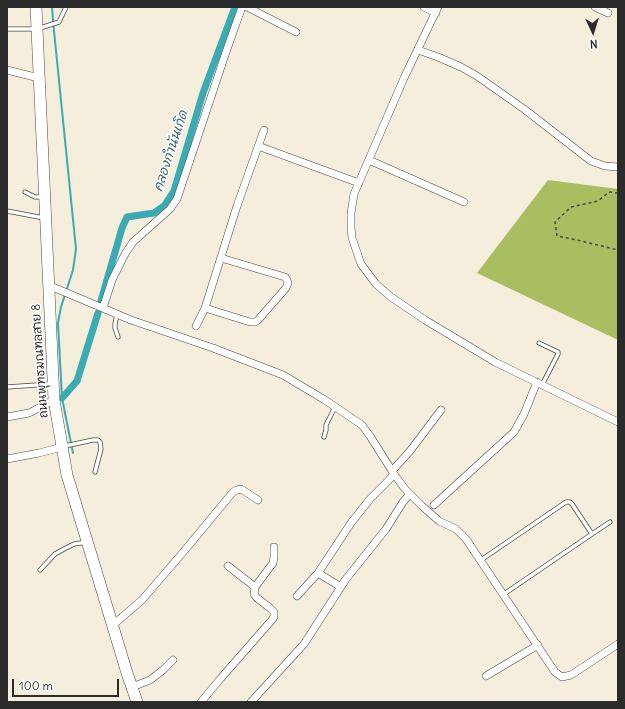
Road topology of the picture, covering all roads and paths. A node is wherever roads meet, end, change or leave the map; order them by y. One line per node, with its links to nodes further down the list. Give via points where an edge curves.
1 (36, 7): 10 (street, ถนนพุทธมณฑลสาย 8)
2 (66, 7): 10 (lane, via 59,22)
3 (242, 7): 29 (street, via 177,199 170,210 133,242 112,280)
4 (247, 7): 11 (street)
5 (424, 7): 7 (street)
6 (595, 7): 8 (street)
7 (437, 10): 12 (street)
8 (608, 13)
9 (7, 29): 10 (lane)
10 (37, 29): 14 (street, ถนนพุทธมณฑลสาย 8)
11 (296, 32)
12 (418, 50): 17 (street); 18 (street, via 477,76 591,161)
13 (7, 70): 14 (street)
14 (39, 78): 22 (street, ถนนพุทธมณฑลสาย 8)
15 (264, 130): 16 (street)
16 (258, 146): 19 (street); 27 (street)
17 (369, 160): 19 (street); 23 (street)
18 (618, 167)
19 (359, 183): 36 (street, via 354,194 350,227 361,264 376,284 432,324 495,362)
20 (25, 192): 22 (lane, via 35,197)
21 (618, 194): 26 (path, via 609,192 598,202 571,207 555,222 557,236)
22 (44, 197): 25 (street, ถนนพุทธมณฑลสาย 8)
23 (464, 202)
24 (7, 211): 25 (lane)
25 (45, 218): 28 (street, ถนนพุทธมณฑลสาย 8)
26 (618, 250)
27 (221, 258): 30 (street); 30 (street, via 286,277 288,283 255,322)
28 (48, 285): 29 (street); 35 (street, ถนนพุทธมณฑลสาย 8)
29 (103, 308): 31 (street)
30 (205, 308): 32 (street)
31 (118, 314): 33 (lane, via 115,324); 39 (street, via 283,375)
32 (196, 326)
33 (118, 337)
34 (539, 343): 36 (lane, via 558,352)
35 (53, 384): 37 (lane); 38 (street, ถนนพุทธมณฑลสาย 8)
36 (540, 384): 42 (street); 50 (street, via 514,432)
37 (7, 387)
38 (54, 400): 41 (street, via 29,413); 44 (street, ถนนพุทธมณฑลสาย 8)
39 (335, 407): 43 (lane, via 326,424); 47 (street, via 362,426)
40 (441, 410): 47 (street)
41 (7, 417)
42 (618, 422)
43 (324, 436)
44 (62, 447): 45 (street); 46 (lane, via 98,440 101,449); 53 (street, ถนนพุทธมณฑลสาย 8, via 67,475)
45 (7, 459)
46 (96, 472)
47 (393, 473): 48 (street); 58 (street, via 350,523)
48 (410, 494): 55 (street, via 433,516 456,529); 60 (street)
49 (258, 500): 63 (street, via 241,490 232,492 142,600)
50 (434, 505)
51 (610, 522): 52 (lane)
52 (592, 534): 55 (lane, via 572,504 566,502); 61 (lane)
53 (88, 542): 57 (lane, via 74,544 55,554); 63 (street, ถนนพุทธมณฑลสาย 8)
54 (274, 547): 59 (street, via 273,563)
55 (481, 560): 61 (street)
56 (228, 566): 59 (street)
57 (40, 570)
58 (318, 573): 60 (street); 62 (street)
59 (255, 587): 70 (street, via 254,594 274,612 274,617)
60 (341, 587): 71 (street, via 304,644)
61 (504, 594): 65 (street)
62 (297, 596)
63 (113, 626): 68 (street, ถนนพุทธมณฑลสาย 8)
64 (618, 644): 65 (street, via 571,675 562,677 555,672)
65 (538, 645): 67 (street)
66 (173, 660): 68 (street, via 150,680)
67 (486, 676)
68 (132, 687): 69 (street, ถนนพุทธมณฑลสาย 8)
69 (137, 702)
70 (201, 702)
71 (251, 702)

